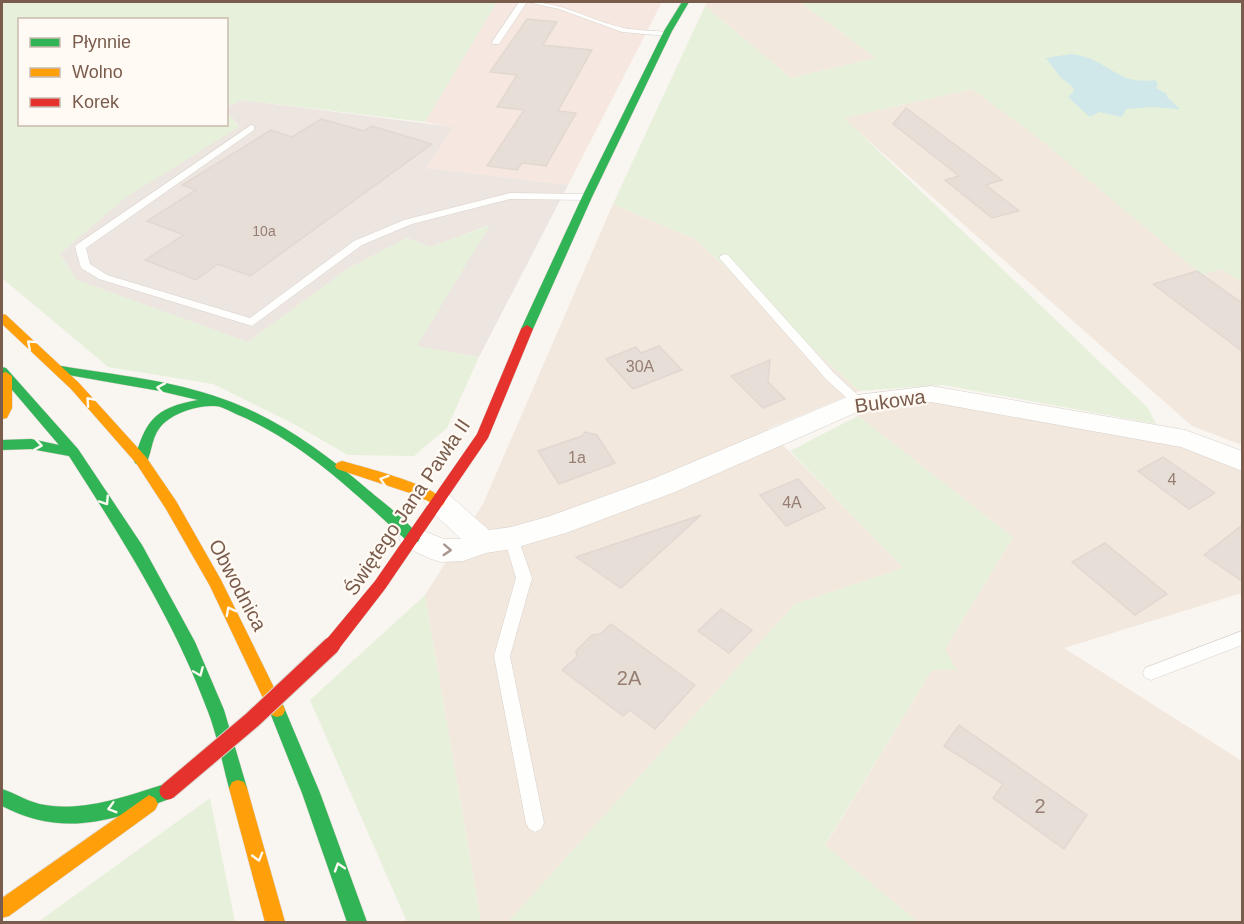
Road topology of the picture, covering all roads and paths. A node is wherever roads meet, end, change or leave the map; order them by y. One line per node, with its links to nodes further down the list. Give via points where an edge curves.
1 (523, 2): 5 (lane)
2 (530, 2): 4 (lane, via 561,7 622,30)
3 (685, 2): 4 (main road, Świętego Jana Pawła II)
4 (667, 34): 7 (main road, Świętego Jana Pawła II)
5 (496, 42)
6 (251, 128): 7 (lane, via 80,248 85,266 103,277 252,322 358,243 408,222 510,196)
7 (587, 197): 20 (main road, Świętego Jana Pawła II, via 483,435)
8 (724, 257): 13 (lane)
9 (2, 318): 10 (main road, Obwodnica, one-way to 9)
10 (61, 370): 12 (main road, one-way to 10, via 168,388); 18 (main road, Obwodnica, one-way to 10)
11 (4, 373): 14 (main road, via 6,408); 16 (main road)
12 (218, 401): 17 (main road, via 252,415); 18 (main road, via 192,403 164,417 151,431)
13 (858, 402): 19 (street, Bukowa, via 931,394 1185,439); 22 (street, Bukowa, via 665,485)
14 (2, 415)
15 (2, 445): 16 (main road, one-way to 16, via 30,444)
16 (73, 452): 30 (main road, one-way to 30, via 137,549 189,647 216,710)
17 (318, 458): 20 (main road, one-way to 17, via 418,490); 21 (main road)
18 (141, 461): 31 (main road, Obwodnica, one-way to 18, via 329,833 254,655 192,541)
19 (1242, 461)
20 (438, 501): 21 (main road, Świętego Jana Pawła II); 23 (street)
21 (413, 538): 23 (street, Bukowa, one-way to 23, via 441,551 463,550); 26 (main road, Świętego Jana Pawła II, bridge, via 332,645 230,741)
22 (511, 538): 23 (street, Bukowa); 28 (lane, via 524,578 502,656)
23 (483, 542)
24 (1242, 638): 25 (lane)
25 (1151, 674)
26 (168, 791): 27 (main road, one-way to 27, via 80,817 51,818 12,806); 29 (main road, Świętego Jana Pawła II)
27 (2, 797)
28 (535, 823)
29 (2, 909)
30 (274, 922)
31 (357, 922)

